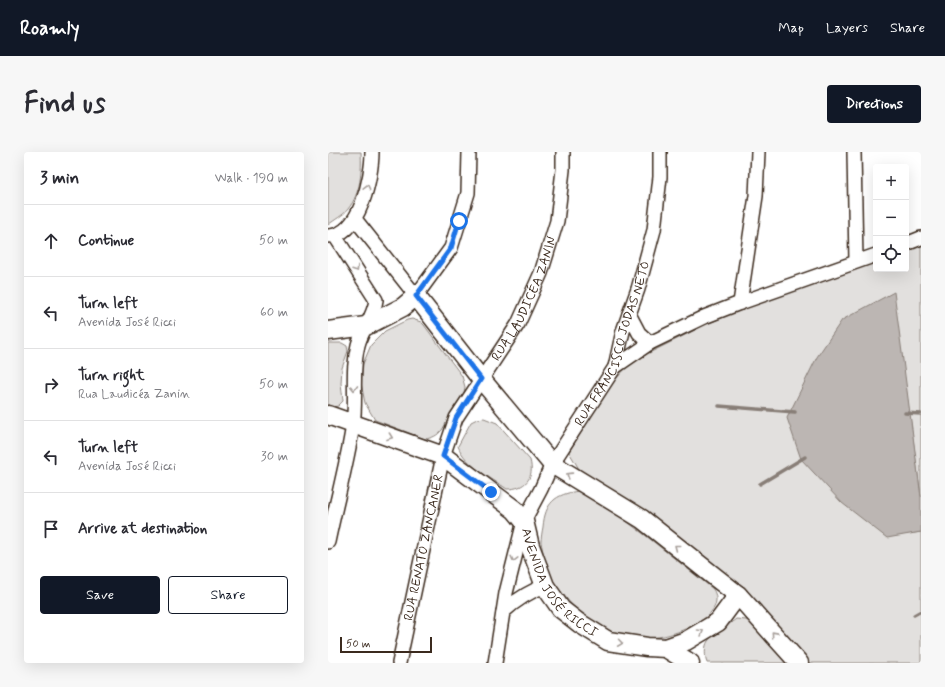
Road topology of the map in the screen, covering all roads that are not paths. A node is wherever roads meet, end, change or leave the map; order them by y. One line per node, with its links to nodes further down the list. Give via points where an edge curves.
1 (372, 152): 7 (street, one-way to 1, via 366,192)
2 (469, 152): 13 (street, via 468,193 451,248)
3 (563, 152): 20 (street, RUA LAUDICÉA ZANIN, via 557,221 541,273 518,324)
4 (660, 152): 15 (street, RUA FRANCISCO JODAS NETO, via 654,230)
5 (758, 152): 14 (street, via 756,196)
6 (854, 152): 12 (street)
7 (354, 219): 8 (street, via 346,229); 13 (street)
8 (332, 236): 16 (street, one-way to 16, via 376,300 375,310)
9 (921, 238): 10 (street)
10 (909, 243)
11 (873, 256): 12 (street)
12 (856, 261): 14 (street)
13 (416, 296): 16 (street, via 403,307); 20 (street)
14 (740, 303): 18 (street)
15 (629, 314): 18 (street, via 639,333); 19 (street, RUA FRANCISCO JODAS NETO)
16 (366, 326): 17 (street); 22 (street, one-way to 22, via 358,345 354,375)
17 (328, 331)
18 (650, 343): 19 (street)
19 (615, 367): 24 (street, RUA FRANCISCO JODAS NETO)
20 (481, 379): 23 (street, RUA LAUDICÉA ZANIN, via 456,418); 24 (street)
21 (328, 415): 22 (street, AVENIDA JOSÉ RICCI)
22 (353, 424): 23 (street, AVENIDA JOSÉ RICCI, one-way to 23); 25 (street)
23 (443, 456): 26 (street, AVENIDA JOSÉ RICCI, via 515,510); 32 (street, RUA RENATO ZANCANER)
24 (552, 464): 26 (street, RUA FRANCISCO JODAS NETO); 29 (street, one-way to 24, via 642,519)
25 (330, 519): 27 (street)
26 (524, 522): 28 (street, AVENIDA JOSÉ RICCI); 30 (street, RUA FRANCISCO JODAS NETO, one-way to 30)
27 (328, 542)
28 (545, 586): 30 (street, via 515,601); 31 (street, AVENIDA JOSÉ RICCI, one-way to 31, via 562,609 578,623 608,641)
29 (738, 595): 31 (street, one-way to 29, via 686,641 718,622); 35 (street, one-way to 29)
30 (503, 612): 33 (street, RUA FRANCISCO JODAS NETO)
31 (666, 648): 34 (street, AVENIDA JOSÉ RICCI)
32 (399, 663)
33 (495, 663)
34 (690, 663)
35 (799, 663)

